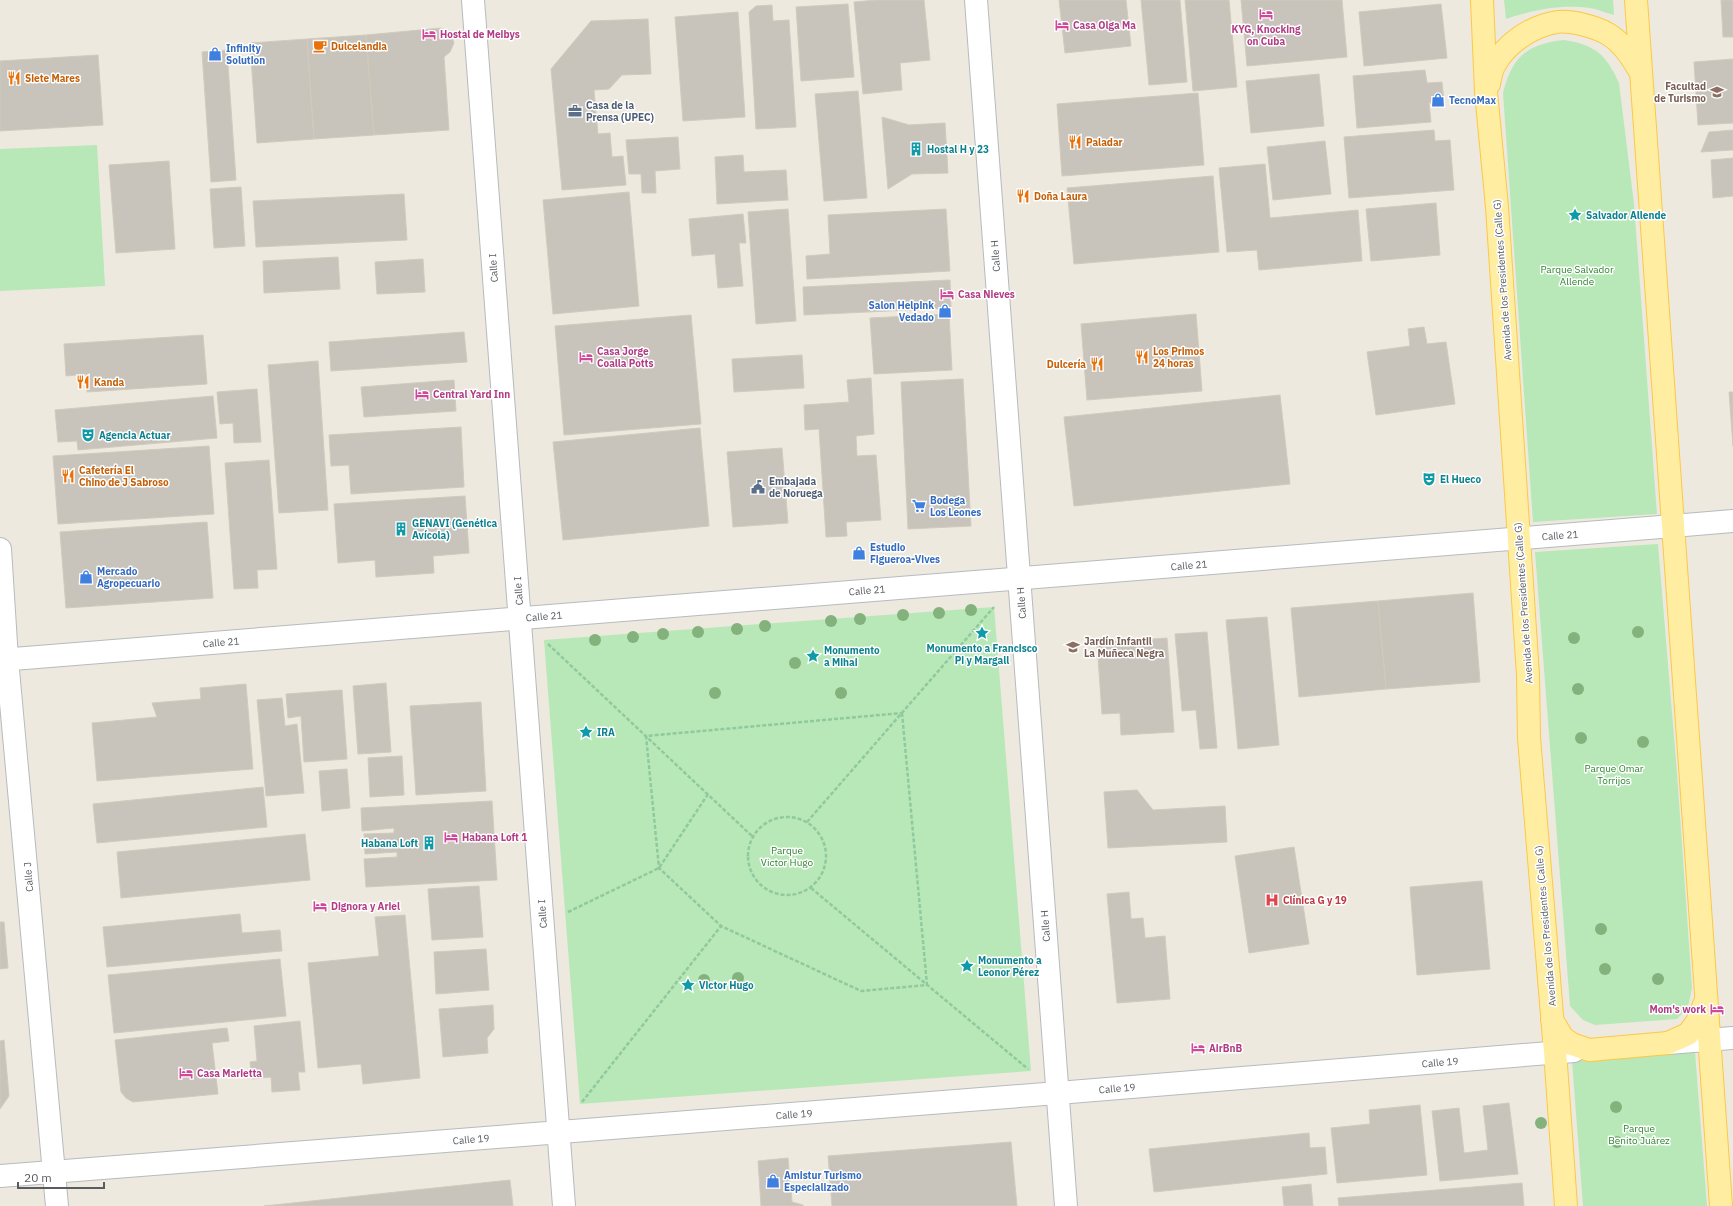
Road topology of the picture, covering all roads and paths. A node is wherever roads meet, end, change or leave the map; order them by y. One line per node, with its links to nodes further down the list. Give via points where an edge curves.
1 (473, 0): 12 (street, Calle I)
2 (976, 0): 11 (street, Calle H)
3 (1482, 0): 6 (main road, Avenida de los Presidentes (Calle G))
4 (1636, 0): 5 (main road)
5 (1642, 74): 6 (main road, via 1629,52 1608,34 1583,24 1558,22 1531,30 1509,45 1494,66); 8 (main road)
6 (1486, 92): 9 (main road, Avenida de los Presidentes (Calle G), via 1497,207)
7 (1733, 521): 8 (street, Calle 21)
8 (1673, 526): 9 (street, Calle 21); 24 (main road)
9 (1519, 538): 11 (street, Calle 21); 25 (main road, Avenida de los Presidentes (Calle G), via 1528,675 1529,738)
10 (0, 549): 13 (street, Calle J)
11 (1019, 578): 12 (street, Calle 21); 14 (path); 31 (street, Calle H)
12 (520, 618): 13 (street, Calle 21); 15 (path); 21 (street, Calle I)
13 (4, 659): 33 (street, Calle J)
14 (902, 713): 15 (path); 17 (path); 23 (path)
15 (646, 736): 16 (path); 19 (path)
16 (708, 794): 18 (path); 19 (path)
17 (807, 822): 18 (path, via 783,817 771,820); 20 (path, via 817,830 824,842 827,855 820,879)
18 (753, 837): 20 (path, via 749,849 749,862 753,875 761,886 785,896)
19 (659, 868): 21 (path); 22 (path)
20 (811, 888): 23 (path)
21 (543, 924): 32 (street, Calle I)
22 (721, 926): 23 (path, via 861,991); 32 (path)
23 (927, 985): 31 (path)
24 (1706, 998): 27 (main road); 28 (main road, via 1697,1022 1688,1034)
25 (1552, 1020): 29 (main road, via 1562,1038); 30 (main road, Avenida de los Presidentes (Calle G))
26 (1733, 1038): 27 (street)
27 (1709, 1040): 28 (street); 39 (main road)
28 (1668, 1043): 29 (main road)
29 (1589, 1050): 30 (street, Calle 19)
30 (1555, 1051): 31 (street, Calle 19); 38 (main road, Avenida de los Presidentes (Calle G))
31 (1058, 1093): 32 (street, Calle 19); 37 (street, Calle H)
32 (559, 1132): 33 (street, Calle 19); 36 (street, Calle I)
33 (55, 1172): 34 (street, Calle 19); 35 (street, Calle J)
34 (0, 1176)
35 (57, 1206)
36 (564, 1206)
37 (1066, 1206)
38 (1566, 1206)
39 (1721, 1206)

